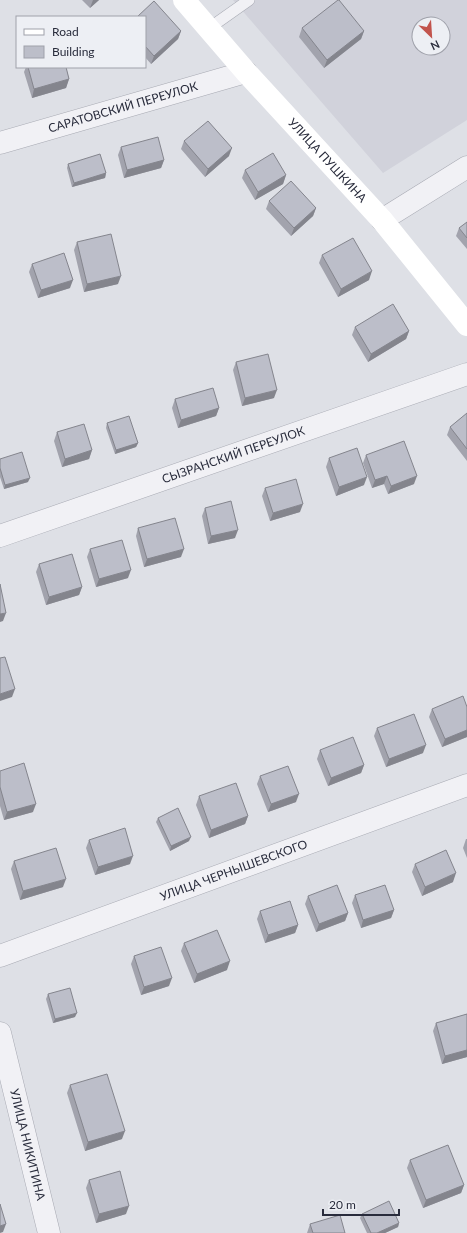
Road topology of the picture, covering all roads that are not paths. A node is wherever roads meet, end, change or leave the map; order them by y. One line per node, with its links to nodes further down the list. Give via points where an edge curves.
1 (184, 0): 3 (main road, УЛИЦА ПУШКИНА)
2 (249, 0): 3 (lane)
3 (208, 29): 4 (main road, УЛИЦА ПУШКИНА)
4 (246, 72): 5 (street, САРАТОВСКИЙ ПЕРЕУЛОК); 7 (main road, УЛИЦА ПУШКИНА)
5 (0, 143)
6 (467, 167): 7 (street)
7 (382, 220): 8 (main road, УЛИЦА ПУШКИНА)
8 (467, 325)
9 (467, 374): 10 (street, СЫЗРАНСКИЙ ПЕРЕУЛОК)
10 (0, 536)
11 (467, 785): 12 (street, УЛИЦА ЧЕРНЫШЕВСКОГО)
12 (0, 956)
13 (0, 1033): 14 (street, УЛИЦА НИКИТИНА)
14 (49, 1233)

